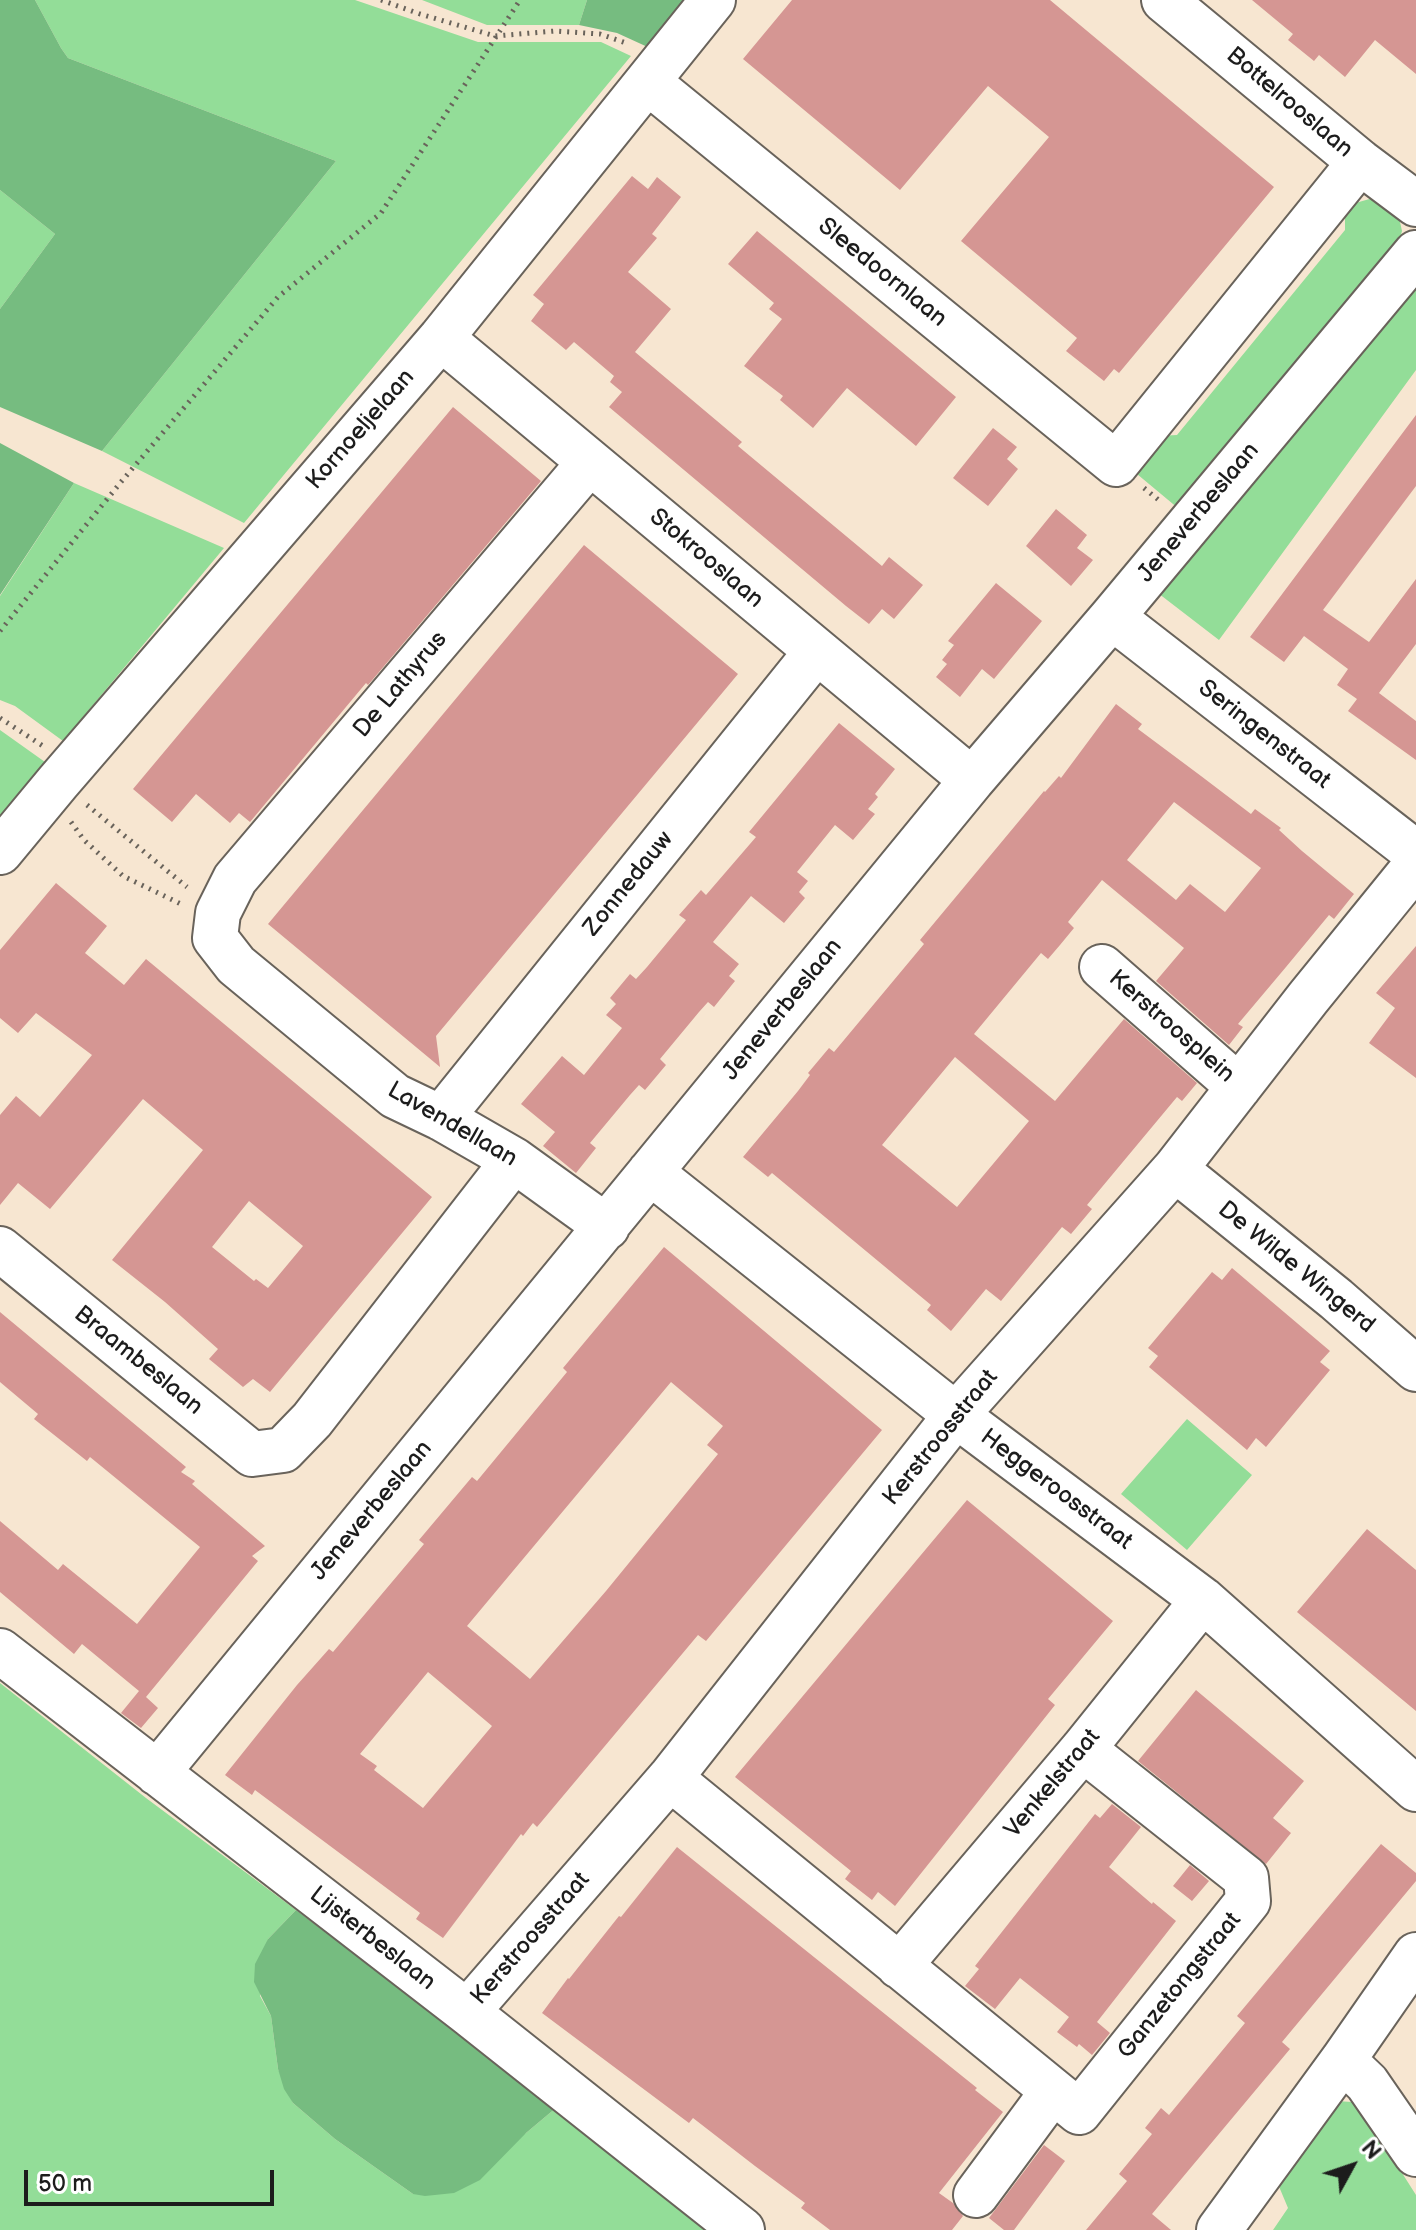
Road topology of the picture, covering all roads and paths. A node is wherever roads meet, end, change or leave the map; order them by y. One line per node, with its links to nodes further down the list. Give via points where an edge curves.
1 (381, 0): 5 (path)
2 (520, 0): 5 (path)
3 (713, 0): 6 (street, Kornoeljelaan)
4 (1164, 0): 7 (street, Bottelrooslaan)
5 (495, 36): 6 (path, via 600,34 627,43); 15 (path, via 381,213 278,297)
6 (654, 74): 10 (street, Kornoeljelaan); 12 (street, Sleedoornlaan)
7 (1360, 162): 8 (street, Bottelrooslaan); 12 (street)
8 (1416, 204)
9 (1415, 256): 13 (street, Jeneverbeslaan)
10 (441, 338): 11 (street, Stokrooslaan); 18 (street, Kornoeljelaan)
11 (590, 462): 16 (street, Stokrooslaan); 22 (street, De Lathyrus, via 235,879)
12 (1116, 464): 13 (path)
13 (1189, 524): 14 (street, Jeneverbeslaan)
14 (1112, 617): 17 (street, Jeneverbeslaan); 20 (street, Seringenstraat)
15 (0, 631)
16 (817, 651): 17 (street, Stokrooslaan); 25 (street, Zonnedauw)
17 (972, 780): 28 (street, Jeneverbeslaan)
18 (58, 782): 19 (street, Kornoeljelaan); 22 (path); 22 (path, via 70,820 123,876 201,914)
19 (0, 852)
20 (1416, 853)
21 (1416, 865): 24 (street, Kerstroosstraat)
22 (218, 913): 25 (street, Lavendellaan, via 215,938 236,965 395,1096)
23 (1102, 967): 24 (street, Kerstroosplein)
24 (1239, 1087): 27 (street, Kerstroosstraat)
25 (441, 1118): 26 (street, Lavendellaan)
26 (514, 1160): 29 (street, Lavendellaan); 30 (street, Braambeslaan, via 283,1450 252,1454)
27 (1175, 1169): 31 (street, De Wilde Wingerd); 32 (street, Kerstroosstraat)
28 (650, 1172): 29 (street, Jeneverbeslaan); 32 (street, Heggeroosstraat)
29 (607, 1227): 36 (street, Jeneverbeslaan)
30 (0, 1249)
31 (1416, 1369)
32 (956, 1415): 33 (street, Heggeroosstraat); 37 (street, Kerstroosstraat)
33 (1203, 1600): 35 (street, Venkelstraat); 38 (street, Heggeroosstraat)
34 (0, 1651): 36 (street, Lijsterbeslaan)
35 (1083, 1749): 40 (street, Venkelstraat); 43 (street, Ganzetongstraat, via 1246,1878 1248,1901)
36 (157, 1773): 41 (street, Lijsterbeslaan)
37 (670, 1778): 40 (street); 41 (street, Kerstroosstraat)
38 (1416, 1789)
39 (1416, 1955): 42 (street)
40 (899, 1966): 43 (street)
41 (467, 2012): 46 (street, Lijsterbeslaan)
42 (1343, 2060): 44 (street, via 1367,2083); 47 (street)
43 (1066, 2102): 45 (street, Ganzetongstraat)
44 (1416, 2154)
45 (976, 2195)
46 (742, 2230)
47 (1219, 2230)

